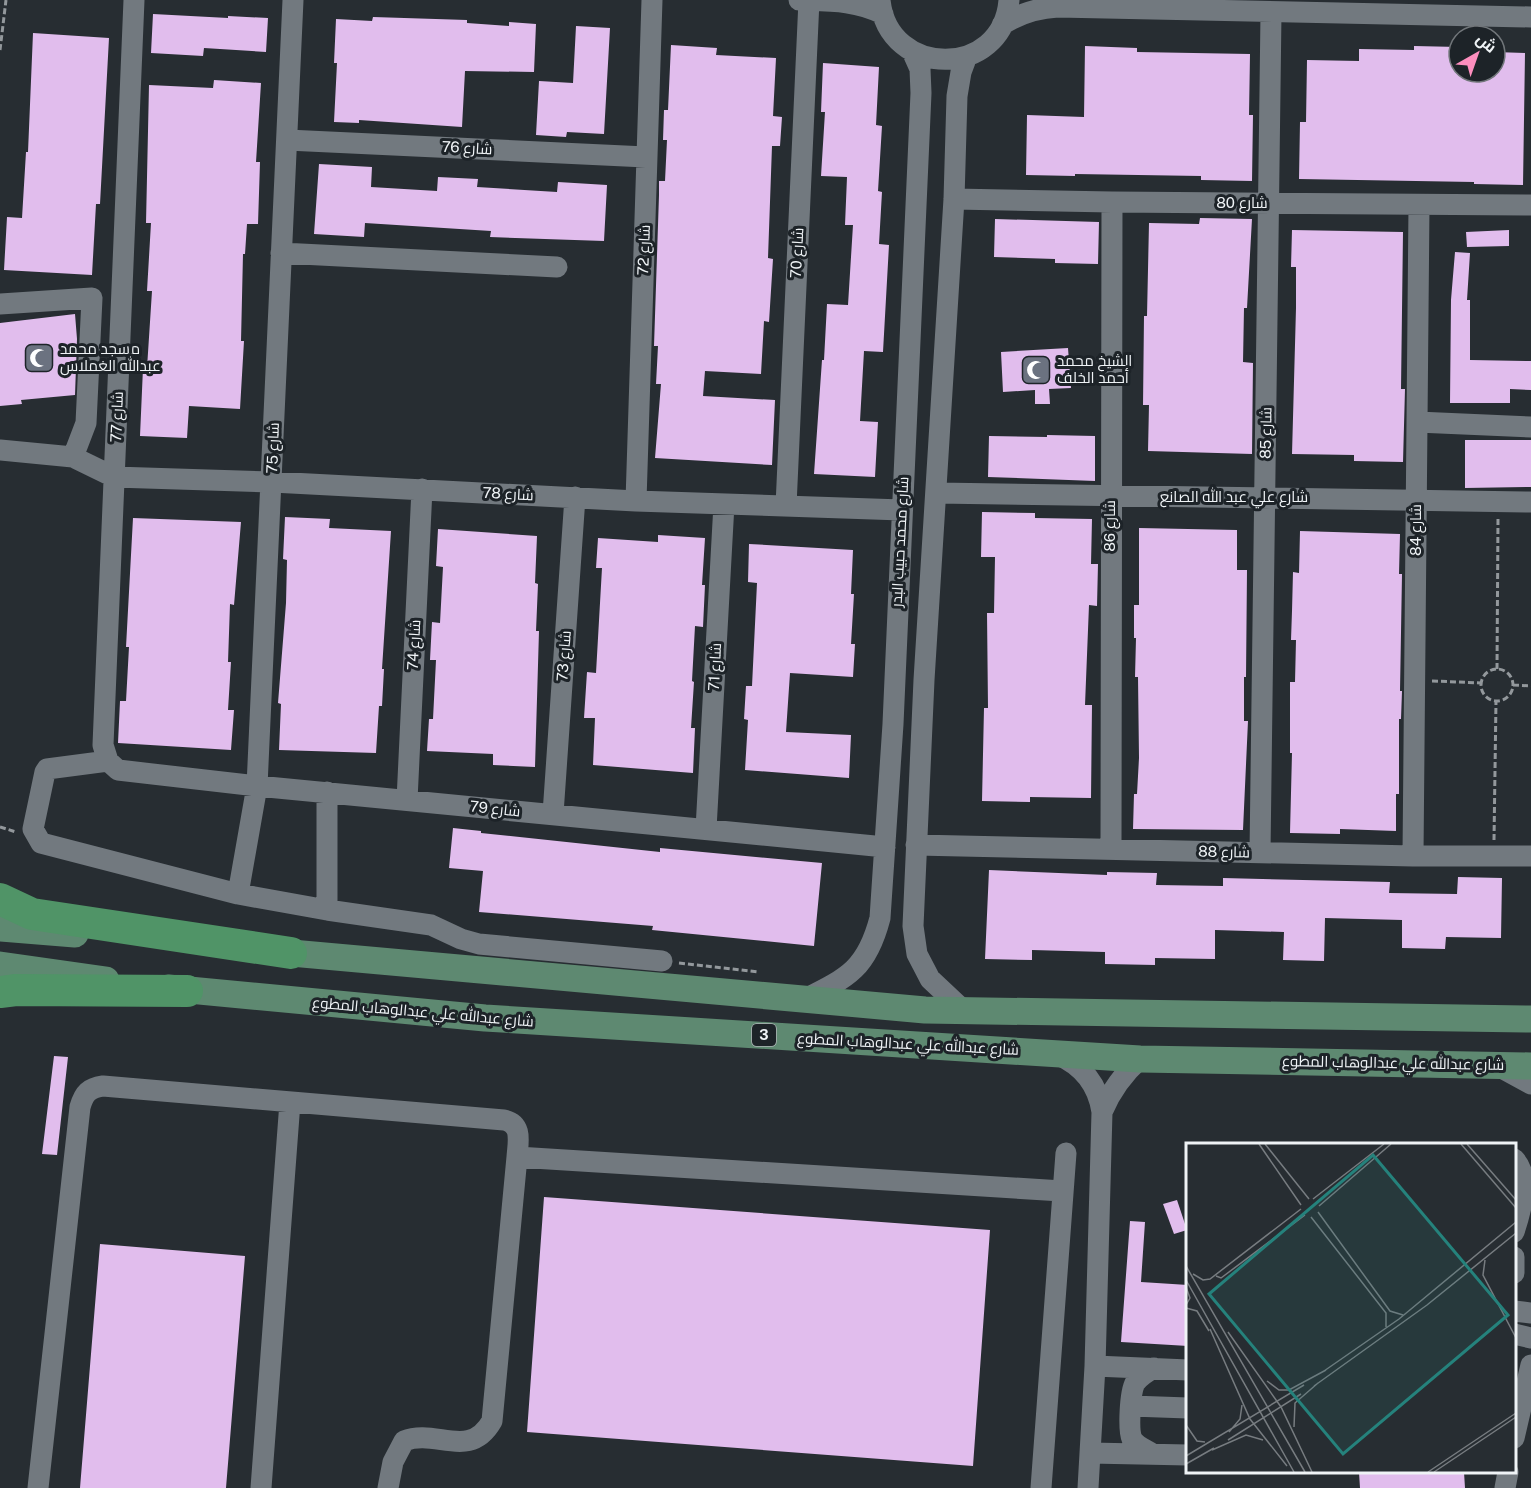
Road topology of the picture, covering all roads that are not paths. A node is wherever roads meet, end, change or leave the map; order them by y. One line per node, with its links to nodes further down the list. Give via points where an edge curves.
1 (134, 0): 23 (street, شارع 77)
2 (293, 0): 14 (street, شارع 75)
3 (652, 0): 15 (street, شارع 72)
4 (799, 0): 5 (street)
5 (808, 0): 8 (street); 45 (street, شارع 70)
6 (1009, 0): 11 (street)
7 (1037, 4): 9 (street); 11 (street)
8 (881, 7): 12 (street, via 894,36)
9 (1271, 13): 10 (street); 18 (street, شارع 85)
10 (1531, 17)
11 (1002, 25): 13 (street, via 991,40)
12 (912, 51): 13 (street, via 933,59); 26 (street, شارع محمد حبيب البدر, via 921,83)
13 (967, 56): 16 (street, via 958,88)
14 (287, 140): 15 (street, شارع 76); 21 (street, شارع 75)
15 (646, 157): 42 (street, شارع 72)
16 (954, 199): 17 (street, شارع 80); 27 (street)
17 (1112, 202): 18 (street, شارع 80); 38 (street, شارع 86)
18 (1269, 203): 19 (street, شارع 80); 40 (street, شارع 85)
19 (1419, 205): 20 (street, شارع 80); 30 (street, شارع 84)
20 (1531, 205)
21 (281, 253): 22 (street); 35 (street, شارع 75)
22 (557, 267)
23 (122, 295): 24 (street); 34 (street, شارع 77)
24 (92, 298): 25 (street); 33 (street, via 86,423)
25 (0, 304)
26 (911, 315): 27 (street, via 919,327 934,331); 29 (street, شارع محمد حبيب البدر)
27 (947, 323): 28 (street)
28 (944, 365): 29 (street, via 920,360); 37 (street)
29 (908, 366): 46 (street, شارع محمد حبيب البدر)
30 (1417, 422): 31 (street); 41 (street, شارع 84)
31 (1531, 427)
32 (0, 450): 33 (street)
33 (74, 456): 34 (street)
34 (114, 477): 35 (street, شارع 78); 51 (street, شارع 77, via 103,745)
35 (272, 482): 36 (street, شارع 78); 52 (street, شارع 75)
36 (422, 489): 39 (street, شارع 78); 54 (street, شارع 74)
37 (936, 493): 38 (street, شارع علي عبد الله الصانع); 48 (street)
38 (1110, 496): 40 (street, شارع علي عبد الله الصانع); 59 (street, شارع 86)
39 (575, 497): 42 (street, شارع 78); 55 (street, شارع 73)
40 (1265, 497): 41 (street, شارع علي عبد الله الصانع); 60 (street, شارع 85)
41 (1416, 499): 43 (street, شارع علي عبد الله الصانع); 61 (street, شارع 84)
42 (636, 501): 44 (street, شارع 78)
43 (1531, 502)
44 (724, 504): 45 (street, شارع 78); 56 (street, شارع 71)
45 (786, 506): 46 (street, شارع 78)
46 (902, 510): 47 (street, شارع محمد حبيب البدر)
47 (894, 676): 48 (street, via 914,684); 49 (street, شارع محمد حبيب البدر)
48 (924, 680): 50 (street)
49 (893, 724): 50 (street, via 903,717 915,719); 58 (street, شارع محمد حبيب البدر)
50 (923, 728): 57 (street)
51 (108, 761): 52 (street, شارع 79, via 118,770); 63 (street, via 47,769 33,829 41,843)
52 (257, 786): 53 (street, شارع 79); 63 (street, شارع 75)
53 (327, 792): 54 (street, شارع 79); 65 (street)
54 (407, 800): 55 (street, شارع 79)
55 (553, 814): 56 (street, شارع 79)
56 (706, 829): 58 (street, شارع 79)
57 (916, 845): 59 (street, شارع 88); 67 (street)
58 (885, 847): 66 (street, شارع محمد حبيب البدر)
59 (1111, 849): 60 (street, شارع 88)
60 (1260, 852): 61 (street, شارع 88)
61 (1413, 856): 62 (street, شارع 88)
62 (1531, 856)
63 (238, 894): 65 (street)
64 (0, 899): 69 (highway, via 32,914)
65 (327, 910): 70 (street, via 431,925 479,944)
66 (880, 918): 67 (street, via 888,930 902,933); 74 (street, شارع محمد حبيب البدر, via 875,939 861,963 840,981)
67 (913, 926): 75 (street, via 917,954 930,979)
68 (0, 927): 69 (main road)
69 (291, 953): 74 (main road)
70 (662, 962)
71 (0, 965): 72 (main road, شارع عبدالله علي عبدالوهاب المطوع / 3)
72 (187, 991): 73 (highway); 77 (main road, شارع عبدالله علي عبدالوهاب المطوع / 3, via 485,1018)
73 (0, 992)
74 (805, 999): 75 (main road)
75 (963, 1010): 76 (main road)
76 (1531, 1019)
77 (1046, 1052): 78 (main road, شارع عبدالله علي عبدالوهاب المطوع / 3); 83 (street, via 1066,1059 1084,1072 1097,1091)
78 (1140, 1059): 79 (main road, شارع عبدالله علي عبدالوهاب المطوع / 3); 83 (street, via 1113,1088)
79 (1495, 1064): 80 (main road, شارع عبدالله علي عبدالوهاب المطوع / 3); 81 (street)
80 (1531, 1066)
81 (1531, 1084)
82 (290, 1102): 85 (street, via 511,1122 518,1131); 105 (street, via 103,1086 83,1096); 106 (street)
83 (1102, 1112): 95 (street)
84 (1066, 1153): 87 (street)
85 (517, 1157): 87 (street); 107 (street, via 492,1421 481,1435 466,1442 418,1438 404,1441 393,1462)
86 (1516, 1160): 88 (street, via 1526,1179)
87 (1062, 1191): 108 (street)
88 (1518, 1203): 89 (street)
89 (1516, 1222)
90 (1516, 1311): 91 (street)
91 (1531, 1313)
92 (1516, 1334): 93 (street)
93 (1531, 1338)
94 (1531, 1365): 100 (street)
95 (1095, 1366): 96 (street); 101 (street)
96 (1154, 1368): 97 (street); 98 (street, via 1136,1382)
97 (1186, 1370)
98 (1131, 1406): 99 (street); 102 (street, via 1130,1434 1134,1442)
99 (1186, 1408)
100 (1520, 1436)
101 (1090, 1453): 102 (street); 109 (street)
102 (1151, 1453): 103 (street)
103 (1186, 1455)
104 (1508, 1473): 110 (street)
105 (38, 1488)
106 (261, 1488)
107 (387, 1488)
108 (1041, 1488)
109 (1088, 1488)
110 (1505, 1488)

